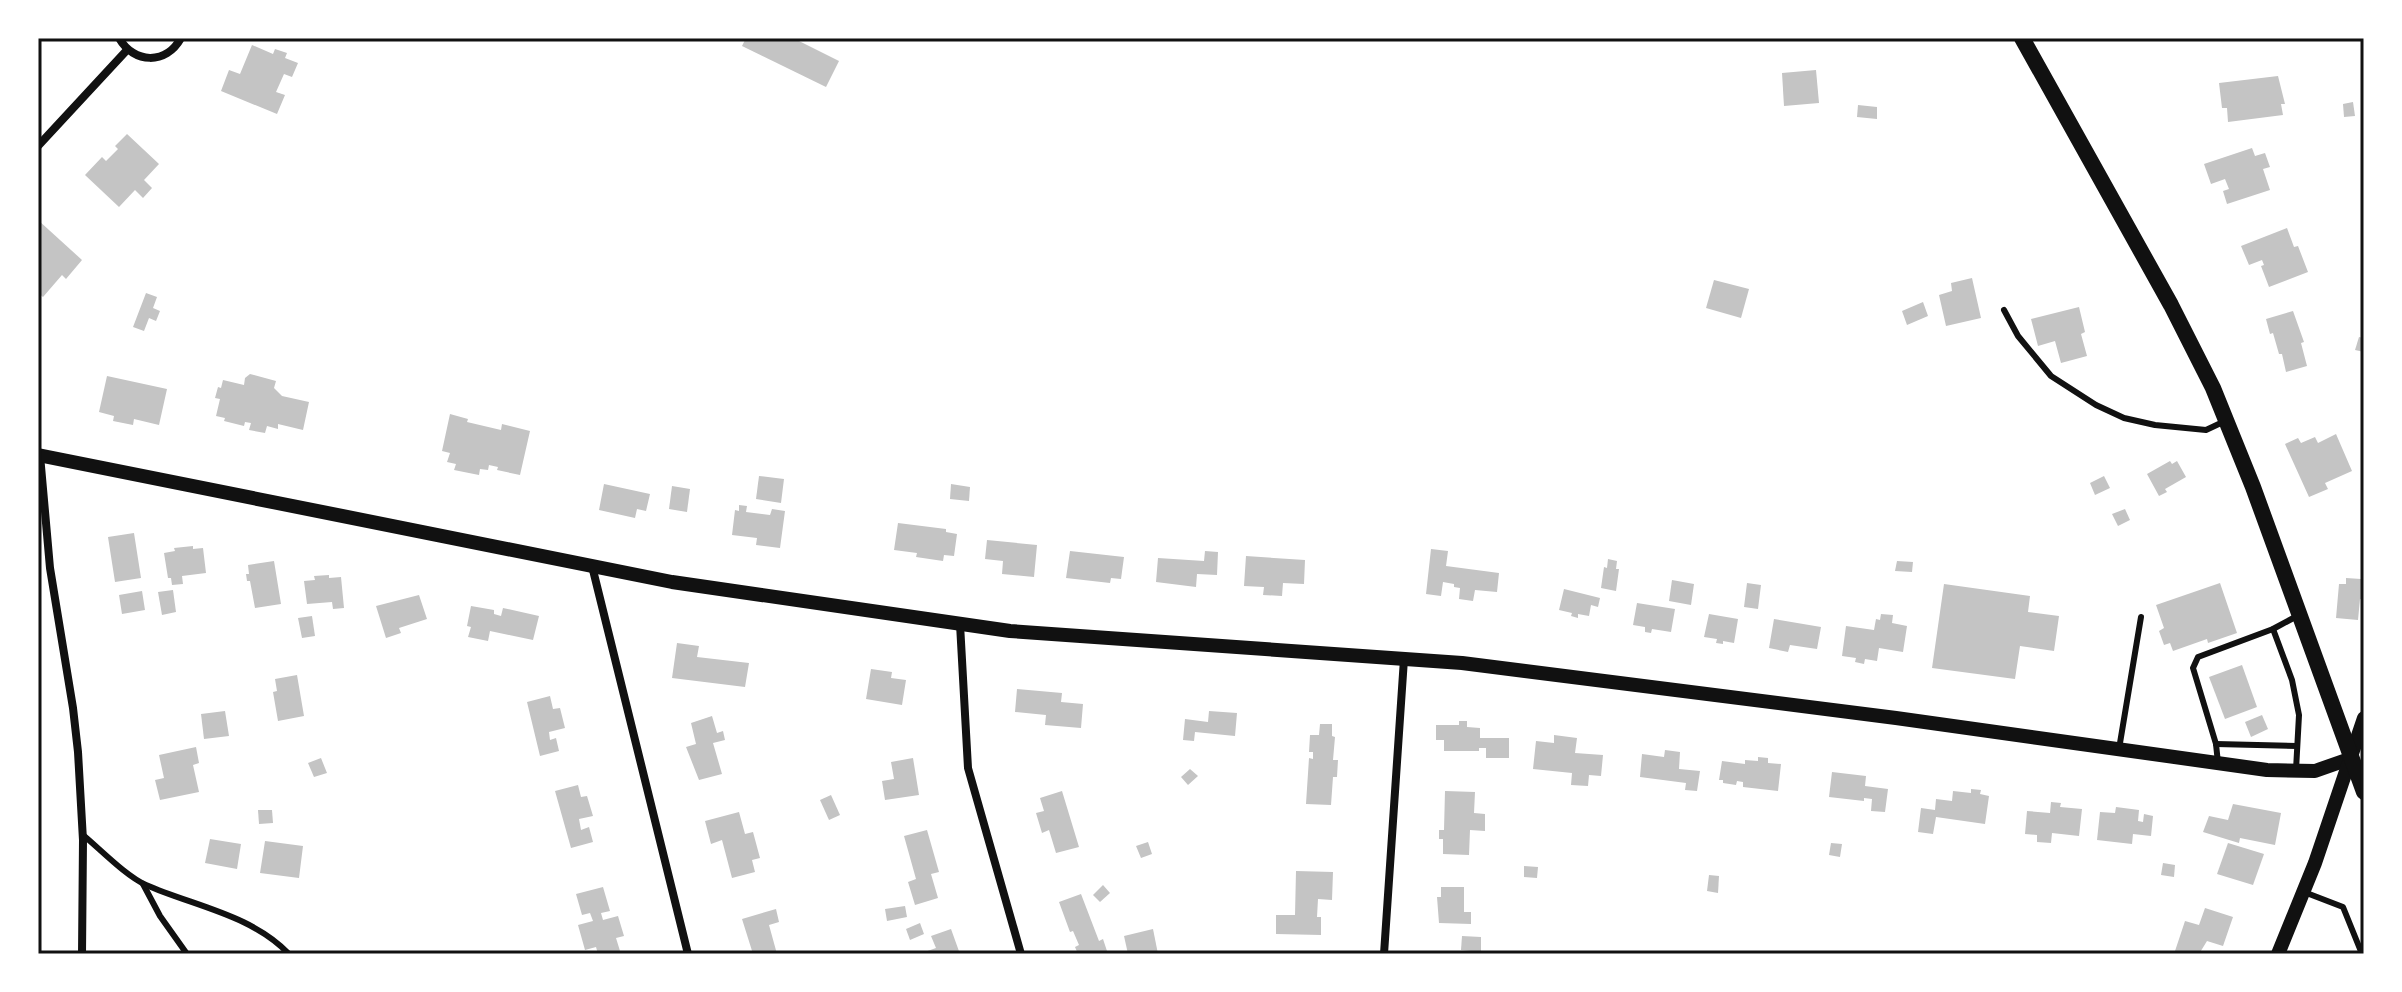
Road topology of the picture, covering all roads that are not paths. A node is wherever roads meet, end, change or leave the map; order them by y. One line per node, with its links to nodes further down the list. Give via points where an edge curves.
1 (119, 38): 4 (street)
2 (181, 38): 4 (street, via 174,49 155,59)
3 (2022, 38): 7 (main road, via 2171,305)
4 (127, 50): 5 (street)
5 (38, 146)
6 (2004, 310): 7 (lane, via 2051,376 2096,405 2124,418 2180,429 2206,430)
7 (2226, 420): 10 (main road)
8 (39, 455): 9 (street); 23 (street, via 50,568 73,708)
9 (592, 566): 12 (street); 29 (street)
10 (2300, 615): 13 (lane); 19 (main road)
11 (2141, 617): 18 (lane)
12 (960, 624): 14 (street); 30 (street, via 968,768)
13 (2273, 629): 16 (lane, via 2198,657 2193,668); 17 (lane, via 2292,680 2299,715)
14 (1404, 659): 18 (street); 31 (street)
15 (2364, 718): 19 (street)
16 (2216, 744): 17 (lane); 20 (lane)
17 (2297, 746): 21 (lane)
18 (2119, 749): 20 (street)
19 (2352, 758): 21 (street, via 2315,771); 22 (main road); 25 (street)
20 (2218, 763): 21 (street)
21 (2296, 770)
22 (2364, 792)
23 (83, 835): 24 (lane); 26 (street)
24 (143, 884): 27 (lane); 28 (lane, via 268,935)
25 (2303, 892): 32 (street); 33 (lane, via 2343,907)
26 (82, 954)
27 (187, 954)
28 (289, 954)
29 (688, 954)
30 (1021, 954)
31 (1384, 954)
32 (2278, 954)
33 (2362, 954)

